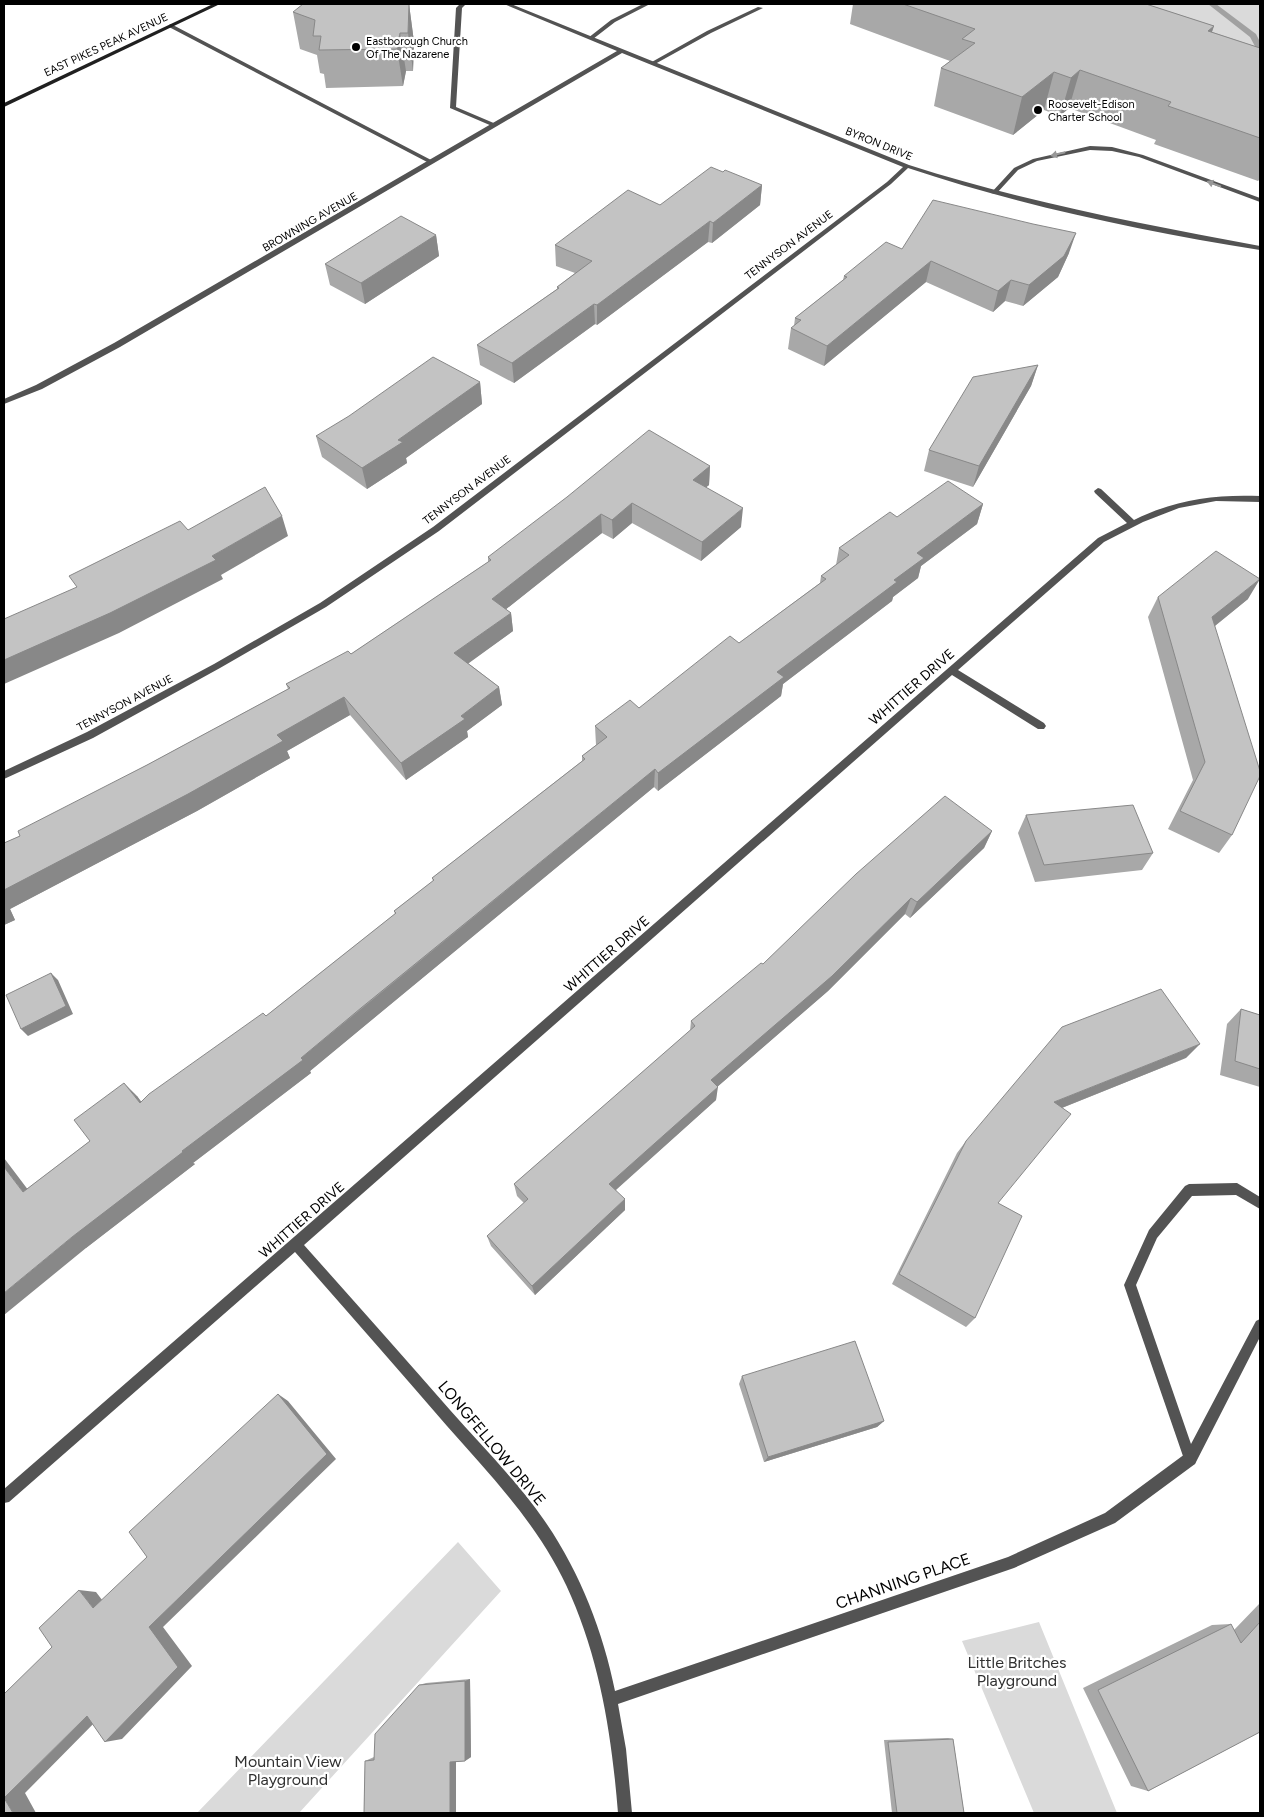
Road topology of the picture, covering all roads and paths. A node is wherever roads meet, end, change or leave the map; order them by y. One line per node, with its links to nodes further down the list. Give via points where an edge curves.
1 (218, 4): 6 (main road, EAST PIKES PEAK AVENUE)
2 (464, 4): 11 (street, via 458,8 453,108)
3 (507, 4): 7 (street, BYRON DRIVE)
4 (644, 4): 7 (street)
5 (760, 8): 9 (street)
6 (171, 26): 10 (main road, EAST PIKES PEAK AVENUE); 12 (street)
7 (591, 38): 8 (street, BYRON DRIVE)
8 (622, 51): 9 (street, BYRON DRIVE); 11 (street, BROWNING AVENUE)
9 (653, 63): 13 (street, BYRON DRIVE)
10 (4, 105)
11 (494, 126): 12 (street, BROWNING AVENUE)
12 (431, 162): 17 (street, BROWNING AVENUE, via 117,345)
13 (907, 166): 14 (street, BYRON DRIVE); 23 (street, TENNYSON AVENUE, via 436,529 322,605 217,666 90,735)
14 (994, 193): 15 (street, one-way to 14, via 1140,156 1090,148 1035,160 1016,169); 16 (street, BYRON DRIVE)
15 (1260, 200)
16 (1260, 248)
17 (4, 402)
18 (1098, 491): 20 (street)
19 (1260, 499): 20 (street, WHITTIER DRIVE, via 1237,496 1193,502 1162,509)
20 (1132, 523): 21 (street, WHITTIER DRIVE, via 1101,540)
21 (952, 671): 22 (street); 25 (street, WHITTIER DRIVE)
22 (1041, 726)
23 (4, 776)
24 (1260, 1204): 27 (street, via 1237,1189 1190,1190 1153,1234 1130,1285)
25 (296, 1244): 28 (street, WHITTIER DRIVE); 29 (street, LONGFELLOW DRIVE, via 520,1499 562,1562 590,1626)
26 (1260, 1325): 27 (street)
27 (1190, 1459): 29 (street, CHANNING PLACE, via 1110,1518 1009,1563)
28 (4, 1497)
29 (610, 1699): 30 (street, LONGFELLOW DRIVE, via 624,1785)
30 (625, 1813)

